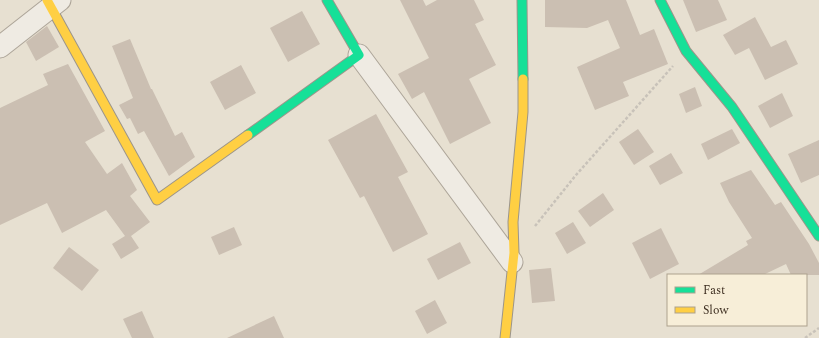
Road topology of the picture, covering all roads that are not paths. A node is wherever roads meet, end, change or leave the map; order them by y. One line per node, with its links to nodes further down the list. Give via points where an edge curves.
1 (327, 0): 6 (street)
2 (522, 0): 8 (street, via 523,112 513,222)
3 (660, 0): 7 (street, via 686,51 732,107)
4 (52, 3): 5 (street); 6 (street, via 157,200)
5 (0, 47)
6 (359, 55): 8 (street)
7 (819, 236)
8 (513, 258): 9 (street)
9 (505, 338)

